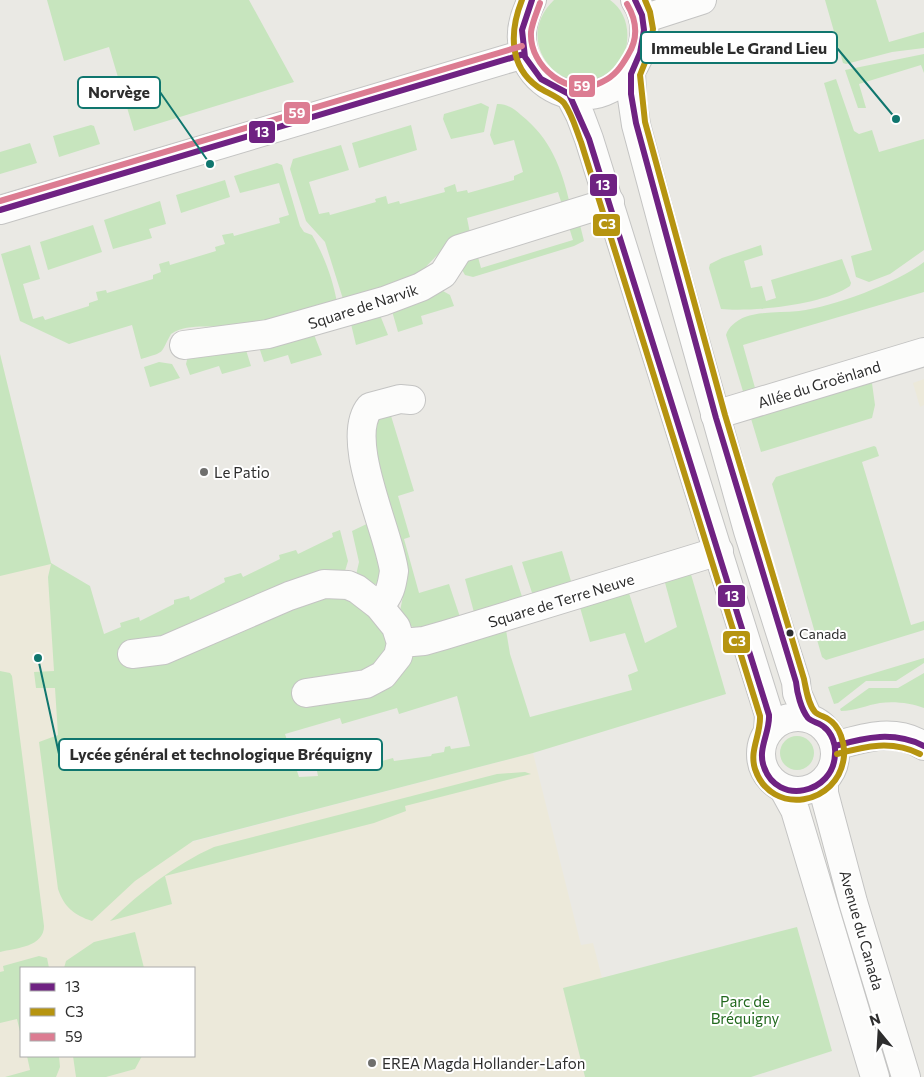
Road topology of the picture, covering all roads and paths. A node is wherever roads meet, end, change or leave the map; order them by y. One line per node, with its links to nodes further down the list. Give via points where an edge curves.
1 (532, 0): 4 (street, via 521,29)
2 (702, 0): 3 (street)
3 (639, 9): 5 (street, via 644,42)
4 (524, 54): 6 (street, via 534,73 556,90); 8 (street)
5 (632, 72): 6 (street, via 603,92 590,96); 12 (street, via 636,125)
6 (569, 94): 7 (street, via 580,115)
7 (610, 202): 9 (street, Square de Narvik, via 459,249 443,274 384,302 268,334); 13 (street)
8 (0, 210)
9 (184, 345)
10 (924, 352): 12 (street, Allée du Groënland)
11 (411, 400): 14 (street, via 400,399 370,408 361,426 362,454 394,571 391,588)
12 (715, 415): 18 (street, via 797,693)
13 (719, 551): 15 (street, Square de Terre Neuve, via 445,636); 19 (street, via 769,715)
14 (379, 606): 15 (street, via 396,626); 16 (street, via 348,585 324,584 164,650)
15 (401, 643): 17 (street, via 394,663 383,675 366,684)
16 (132, 654)
17 (306, 693)
18 (808, 718): 19 (street, via 782,721); 20 (street, via 824,727)
19 (768, 731): 23 (street, via 761,749 762,762 771,780)
20 (835, 746): 21 (street, via 879,735 905,737); 22 (street, via 835,764)
21 (924, 746)
22 (824, 782): 23 (street, via 807,790); 25 (street, Avenue du Canada, via 824,793 853,902)
23 (784, 790): 24 (street, Avenue du Canada, via 795,810)
24 (875, 1077)
25 (906, 1077)

